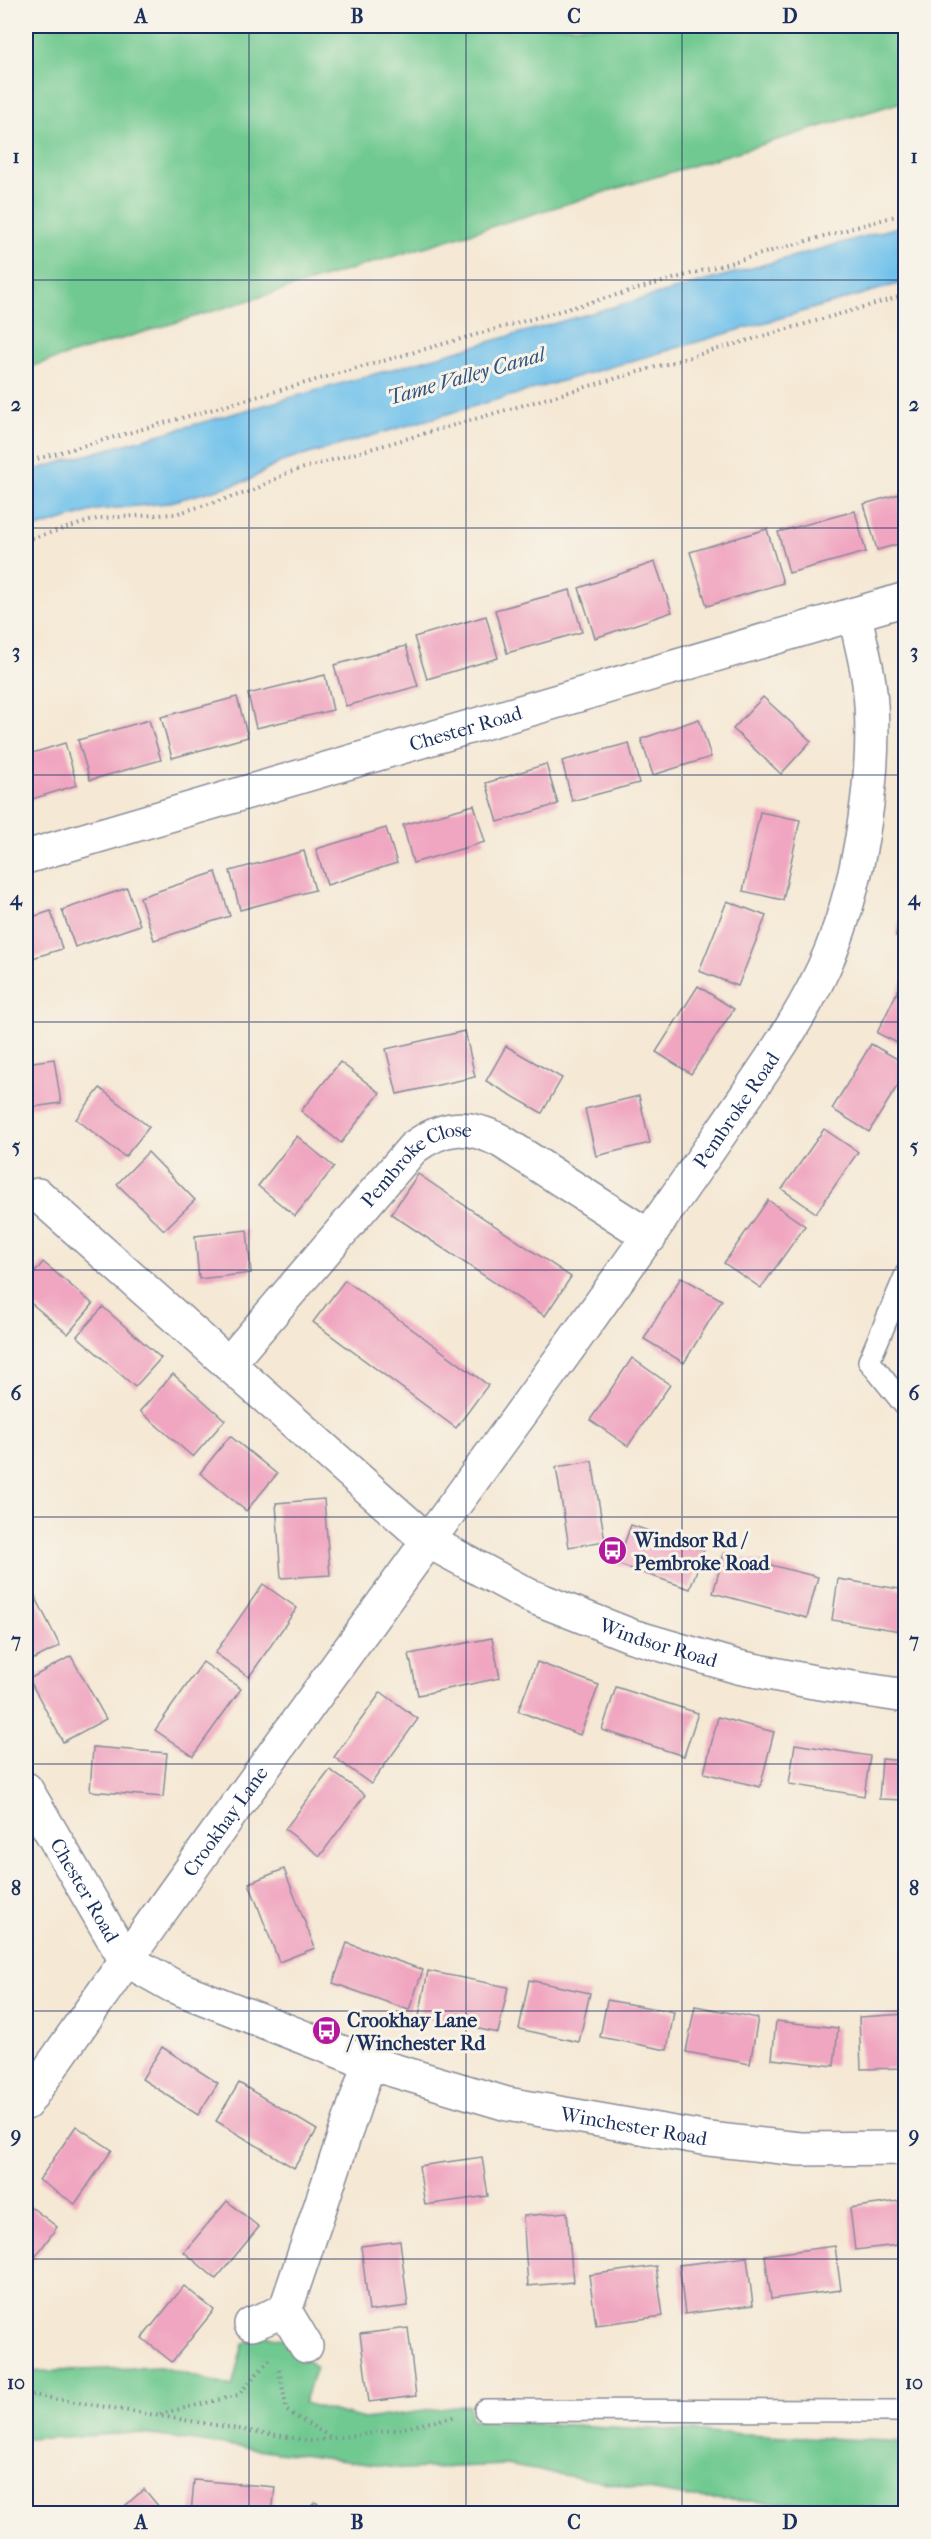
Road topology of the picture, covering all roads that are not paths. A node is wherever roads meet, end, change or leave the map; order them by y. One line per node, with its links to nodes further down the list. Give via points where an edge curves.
1 (906, 599): 2 (street, Chester Road)
2 (855, 614): 3 (street, Chester Road); 5 (street, Pembroke Road, via 869,684 869,766 857,861 846,907 831,952 781,1047)
3 (26, 857)
4 (38, 1196): 7 (street)
5 (650, 1237): 7 (street, Pembroke Close, via 501,1141 465,1128 446,1130 413,1148); 9 (street, Pembroke Road)
6 (906, 1274): 8 (lane, via 869,1361)
7 (228, 1364): 9 (street)
8 (906, 1407)
9 (428, 1541): 10 (street, Windsor Road, via 528,1595 632,1636 738,1667); 12 (street, Crookhay Lane)
10 (906, 1696)
11 (26, 1790): 12 (street, Chester Road)
12 (126, 1959): 13 (street, Winchester Road, via 173,1986); 14 (street, Crookhay Lane)
13 (369, 2063): 15 (street, Winchester Road, via 507,2104 614,2125 800,2149); 16 (street)
14 (26, 2103)
15 (906, 2148)
16 (285, 2311): 17 (street); 18 (street)
17 (251, 2324)
18 (306, 2346)
19 (484, 2410): 20 (lane)
20 (906, 2411)

